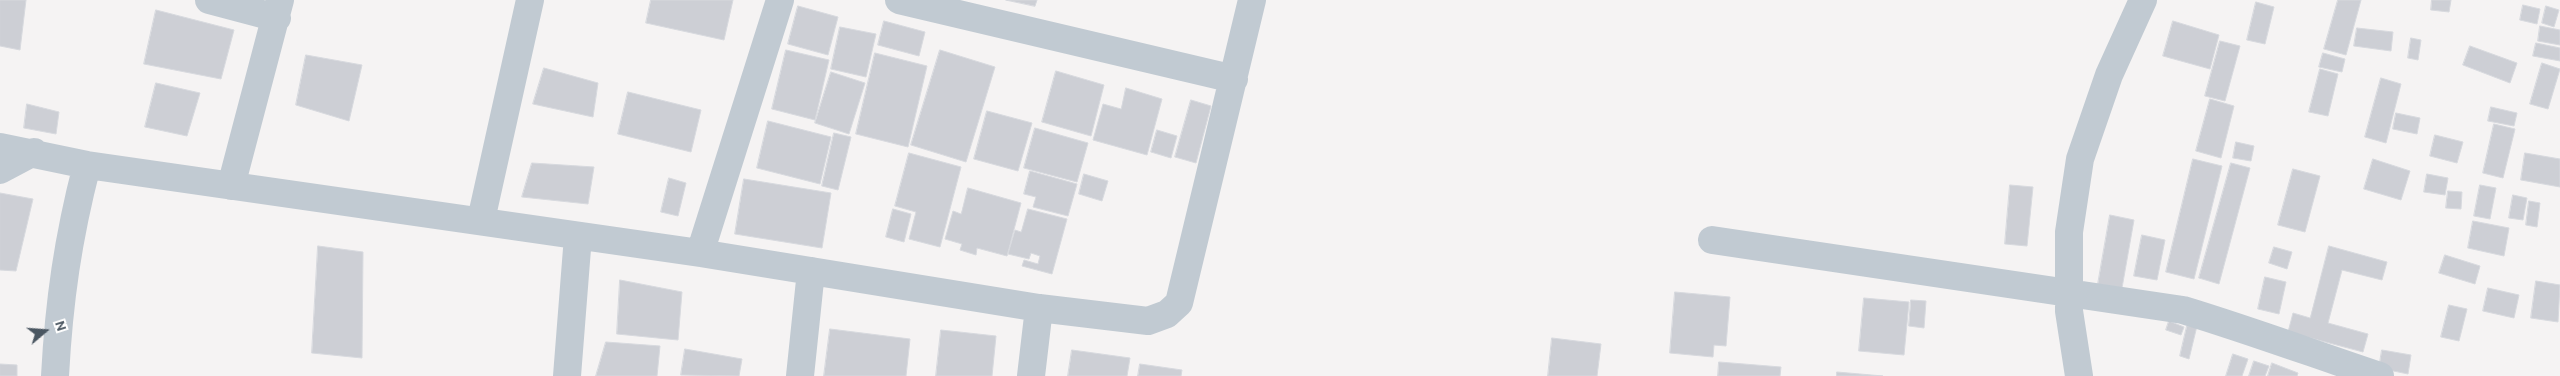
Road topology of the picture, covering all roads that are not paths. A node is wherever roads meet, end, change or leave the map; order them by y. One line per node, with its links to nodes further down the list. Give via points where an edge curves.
1 (209, 0): 7 (street)
2 (530, 0): 14 (street)
3 (780, 0): 17 (street)
4 (898, 0): 8 (street)
5 (1252, 0): 8 (street)
6 (2143, 0): 19 (street, via 2109,75 2080,159 2069,232)
7 (279, 9): 13 (street)
8 (1234, 78): 20 (street, via 1179,303 1167,314 1148,321)
9 (0, 147): 10 (street)
10 (34, 152): 11 (street); 12 (street)
11 (87, 165): 13 (street); 21 (street, via 71,228)
12 (0, 170)
13 (231, 186): 14 (street)
14 (481, 220): 15 (street)
15 (578, 236): 17 (street); 22 (street)
16 (1712, 240): 19 (street)
17 (700, 253): 18 (street)
18 (811, 271): 20 (street); 23 (street)
19 (2069, 294): 25 (street); 26 (street, via 2183,310)
20 (1039, 308): 24 (street)
21 (55, 376)
22 (567, 376)
23 (800, 376)
24 (1031, 376)
25 (2078, 376)
26 (2380, 376)

